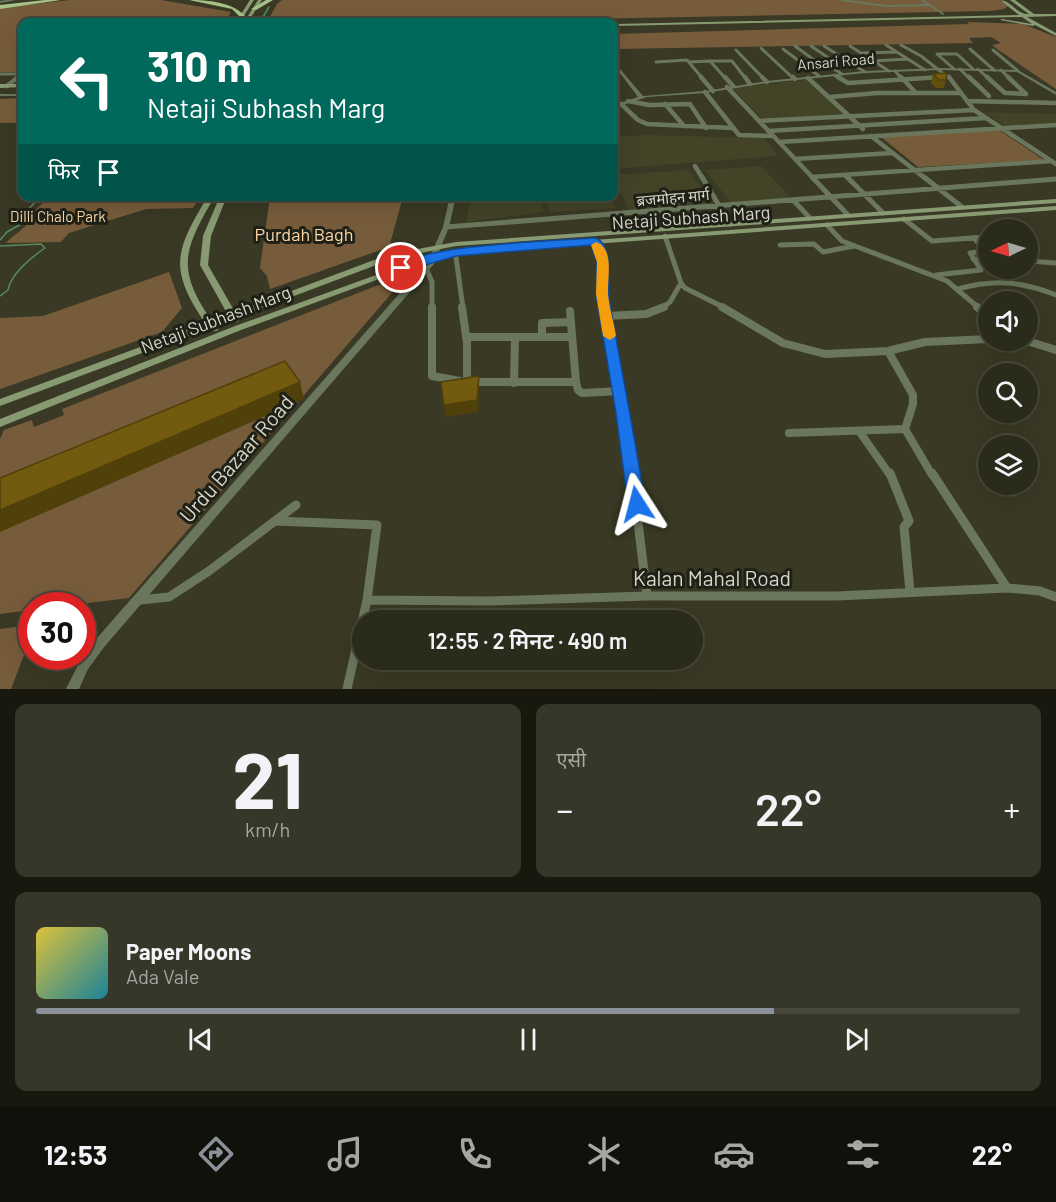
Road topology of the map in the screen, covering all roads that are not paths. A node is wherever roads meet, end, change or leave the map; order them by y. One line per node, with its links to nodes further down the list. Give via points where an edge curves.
1 (14, 0): 12 (street)
2 (29, 0): 12 (highway)
3 (39, 0): 12 (highway)
4 (58, 0): 12 (highway)
5 (192, 0): 19 (highway, via 234,8)
6 (252, 0): 19 (main road)
7 (270, 0): 13 (highway)
8 (841, 0): 14 (street, via 886,6)
9 (921, 0): 14 (street)
10 (1002, 0): 17 (main road)
11 (1012, 0): 15 (main road)
12 (2, 4)
13 (257, 4): 20 (main road)
14 (930, 5): 16 (street)
15 (1025, 9): 18 (main road); 24 (main road)
16 (943, 14)
17 (1021, 15): 18 (main road); 21 (main road); 25 (main road)
18 (1032, 15): 22 (main road); 24 (main road)
19 (242, 16)
20 (248, 18)
21 (1027, 19): 22 (main road); 23 (main road); 27 (main road)
22 (1038, 19): 24 (main road); 24 (main road)
23 (1000, 20): 26 (main road); 27 (main road)
24 (1054, 21)
25 (618, 27)
26 (618, 27)
27 (1041, 27): 28 (main road)
28 (1056, 35)
29 (869, 45): 43 (street)
30 (886, 45): 41 (street)
31 (901, 45): 54 (street)
32 (795, 46): 47 (street)
33 (811, 46): 45 (street)
34 (824, 46): 44 (street)
35 (850, 46): 42 (street)
36 (761, 48): 71 (street)
37 (783, 49): 52 (street)
38 (970, 49): 58 (street)
39 (736, 50): 73 (street)
40 (993, 50): 61 (street)
41 (897, 52): 43 (street); 46 (street)
42 (861, 53): 43 (street); 49 (street)
43 (879, 53)
44 (842, 58): 45 (street); 62 (street)
45 (830, 59): 47 (street)
46 (908, 59): 49 (street); 57 (street)
47 (817, 60): 52 (street); 65 (street)
48 (710, 61): 51 (street); 74 (street, via 732,61); 76 (street)
49 (872, 61): 60 (street)
50 (656, 62): 51 (street)
51 (689, 62): 77 (street)
52 (800, 62): 67 (street)
53 (618, 68): 86 (street)
54 (940, 69): 55 (street, Ansari Road); 57 (street, Ansari Road); 69 (street)
55 (957, 69): 56 (street, Ansari Road); 56 (street, via 937,54 957,54); 85 (street)
56 (976, 69): 58 (street, Ansari Road); 83 (street, via 1004,92)
57 (925, 70): 60 (street, Ansari Road)
58 (994, 70): 59 (street, Ansari Road)
59 (1001, 70): 61 (street, Ansari Road); 83 (street, via 1026,93)
60 (892, 71): 62 (street, Ansari Road); 72 (street)
61 (1018, 71): 84 (street, Ansari Road)
62 (865, 72): 65 (street, Ansari Road)
63 (0, 74): 64 (street)
64 (18, 74)
65 (842, 74): 66 (street, Ansari Road)
66 (834, 75): 67 (street, Ansari Road); 72 (street, via 848,83)
67 (819, 76): 70 (street, Ansari Road)
68 (18, 77): 75 (street)
69 (950, 77): 72 (street); 82 (street)
70 (808, 78): 71 (street, Ansari Road); 87 (street)
71 (795, 79): 73 (street, Ansari Road)
72 (904, 80): 81 (street)
73 (767, 82): 74 (street, Ansari Road)
74 (750, 84): 76 (street, Ansari Road)
75 (3, 86)
76 (730, 87): 77 (street, Ansari Road); 98 (street)
77 (713, 91): 78 (street, Ansari Road)
78 (705, 92): 86 (street, Ansari Road); 103 (street)
79 (0, 93): 80 (main road)
80 (18, 93)
81 (916, 93): 82 (street); 87 (street)
82 (960, 93): 89 (street)
83 (1015, 94): 90 (street)
84 (1056, 94)
85 (989, 96)
86 (641, 97): 88 (street, Ansari Road)
87 (830, 97): 96 (street)
88 (628, 101): 92 (street, Ansari Road); 93 (street)
89 (968, 101): 90 (street); 95 (street)
90 (1025, 103): 91 (street)
91 (1056, 103)
92 (621, 104): 94 (street, Ansari Road); 100 (street, via 645,123)
93 (665, 104): 100 (street); 102 (street, via 690,104)
94 (618, 105)
95 (975, 111): 96 (street); 97 (street)
96 (848, 117): 98 (street); 101 (street)
97 (986, 118): 101 (street); 104 (street)
98 (759, 121): 105 (street)
99 (1056, 125): 104 (street)
100 (684, 126): 102 (street)
101 (862, 127): 105 (street); 107 (street)
102 (706, 128): 103 (street)
103 (732, 128): 106 (street, via 740,136)
104 (1001, 128): 107 (street); 111 (street)
105 (768, 131): 106 (street)
106 (773, 136): 108 (street)
107 (871, 136): 108 (street); 109 (street)
108 (779, 142): 110 (street)
109 (892, 153): 110 (street); 113 (street)
110 (795, 159): 115 (street)
111 (1054, 163): 113 (street)
112 (695, 166): 125 (street)
113 (914, 170): 114 (street); 117 (street)
114 (845, 175): 115 (street); 118 (street)
115 (812, 177): 119 (street)
116 (1056, 179): 117 (street, ब्रजमोहन मार्ग)
117 (937, 189): 118 (street, ब्रजमोहन मार्ग); 126 (street)
118 (864, 194): 119 (street, ब्रजमोहन मार्ग); 128 (street)
119 (831, 197): 120 (street, ब्रजमोहन मार्ग); 129 (street)
120 (793, 200): 125 (street, ब्रजमोहन मार्ग); 130 (street)
121 (209, 201): 157 (main road, via 190,238 183,266 192,294)
122 (222, 201): 155 (main road, via 207,236 204,265)
123 (452, 201): 134 (street)
124 (1056, 201): 126 (main road, Netaji Subhash Marg)
125 (720, 206): 132 (street); 134 (street, ब्रजमोहन मार्ग)
126 (962, 207): 128 (main road, Netaji Subhash Marg)
127 (1056, 208): 131 (main road, Netaji Subhash Marg)
128 (883, 213): 129 (main road, Netaji Subhash Marg)
129 (848, 215): 130 (main road, Netaji Subhash Marg)
130 (810, 218): 132 (main road, Netaji Subhash Marg)
131 (904, 219): 133 (main road, Netaji Subhash Marg); 136 (street, via 932,241)
132 (730, 224): 141 (main road, Netaji Subhash Marg)
133 (827, 225): 135 (main road, Netaji Subhash Marg); 140 (street, via 836,236)
134 (446, 227): 141 (street)
135 (664, 236): 138 (main road, Netaji Subhash Marg); 149 (street)
136 (974, 238): 137 (street); 143 (street, via 985,250 970,253)
137 (978, 238)
138 (595, 242): 141 (main road, Netaji Subhash Marg); 154 (street, via 603,262)
139 (780, 245): 140 (street, via 814,244 823,252)
140 (854, 246): 148 (street)
141 (436, 251): 147 (street, Urdu Bazaar Road); 155 (main road, Netaji Subhash Marg, via 393,256); 158 (main road, Netaji Subhash Marg)
142 (456, 257): 160 (street)
143 (973, 260): 144 (street); 148 (street, via 981,270)
144 (978, 260)
145 (1038, 262): 146 (street)
146 (1056, 264)
147 (426, 268): 168 (street, via 432,282 432,376); 183 (street, Urdu Bazaar Road)
148 (936, 275): 150 (street)
149 (681, 283): 154 (street, via 665,306 641,315); 167 (street, via 690,292 795,348 840,355)
150 (958, 289): 151 (street, via 992,282 1037,288); 152 (street)
151 (1056, 295)
152 (978, 307)
153 (570, 311): 156 (street)
154 (606, 316): 171 (street)
155 (233, 317): 157 (main road, Netaji Subhash Marg); 158 (main road)
156 (571, 322): 162 (street, via 542,323); 163 (street)
157 (211, 325): 159 (main road); 172 (main road, Netaji Subhash Marg)
158 (238, 328): 159 (main road, Netaji Subhash Marg)
159 (219, 336): 173 (main road, Netaji Subhash Marg)
160 (466, 337): 161 (street); 168 (street)
161 (515, 337): 162 (street); 170 (street)
162 (542, 337): 163 (street)
163 (572, 337): 169 (street)
164 (978, 339): 167 (street, via 925,342)
165 (1038, 344): 166 (street)
166 (1056, 350)
167 (888, 351): 174 (street, via 913,394)
168 (467, 382): 170 (street)
169 (576, 382): 170 (street); 171 (street, via 582,393)
170 (514, 383)
171 (620, 392): 181 (street)
172 (0, 403)
173 (1, 424)
174 (905, 429): 175 (street); 179 (street)
175 (859, 431): 176 (street); 180 (street, via 889,471 908,514 904,538)
176 (789, 433)
177 (296, 505): 178 (street)
178 (275, 521): 183 (street, via 169,597); 184 (street, via 377,525)
179 (1007, 588): 180 (street, Kalan Mahal Road); 182 (street, Kalan Mahal Road, via 1040,591)
180 (910, 592): 181 (street, Kalan Mahal Road)
181 (647, 596): 184 (street, Kalan Mahal Road)
182 (1056, 597)
183 (140, 600): 185 (street, Urdu Bazaar Road, via 84,665)
184 (367, 600): 186 (street)
185 (72, 689)
186 (347, 689)

